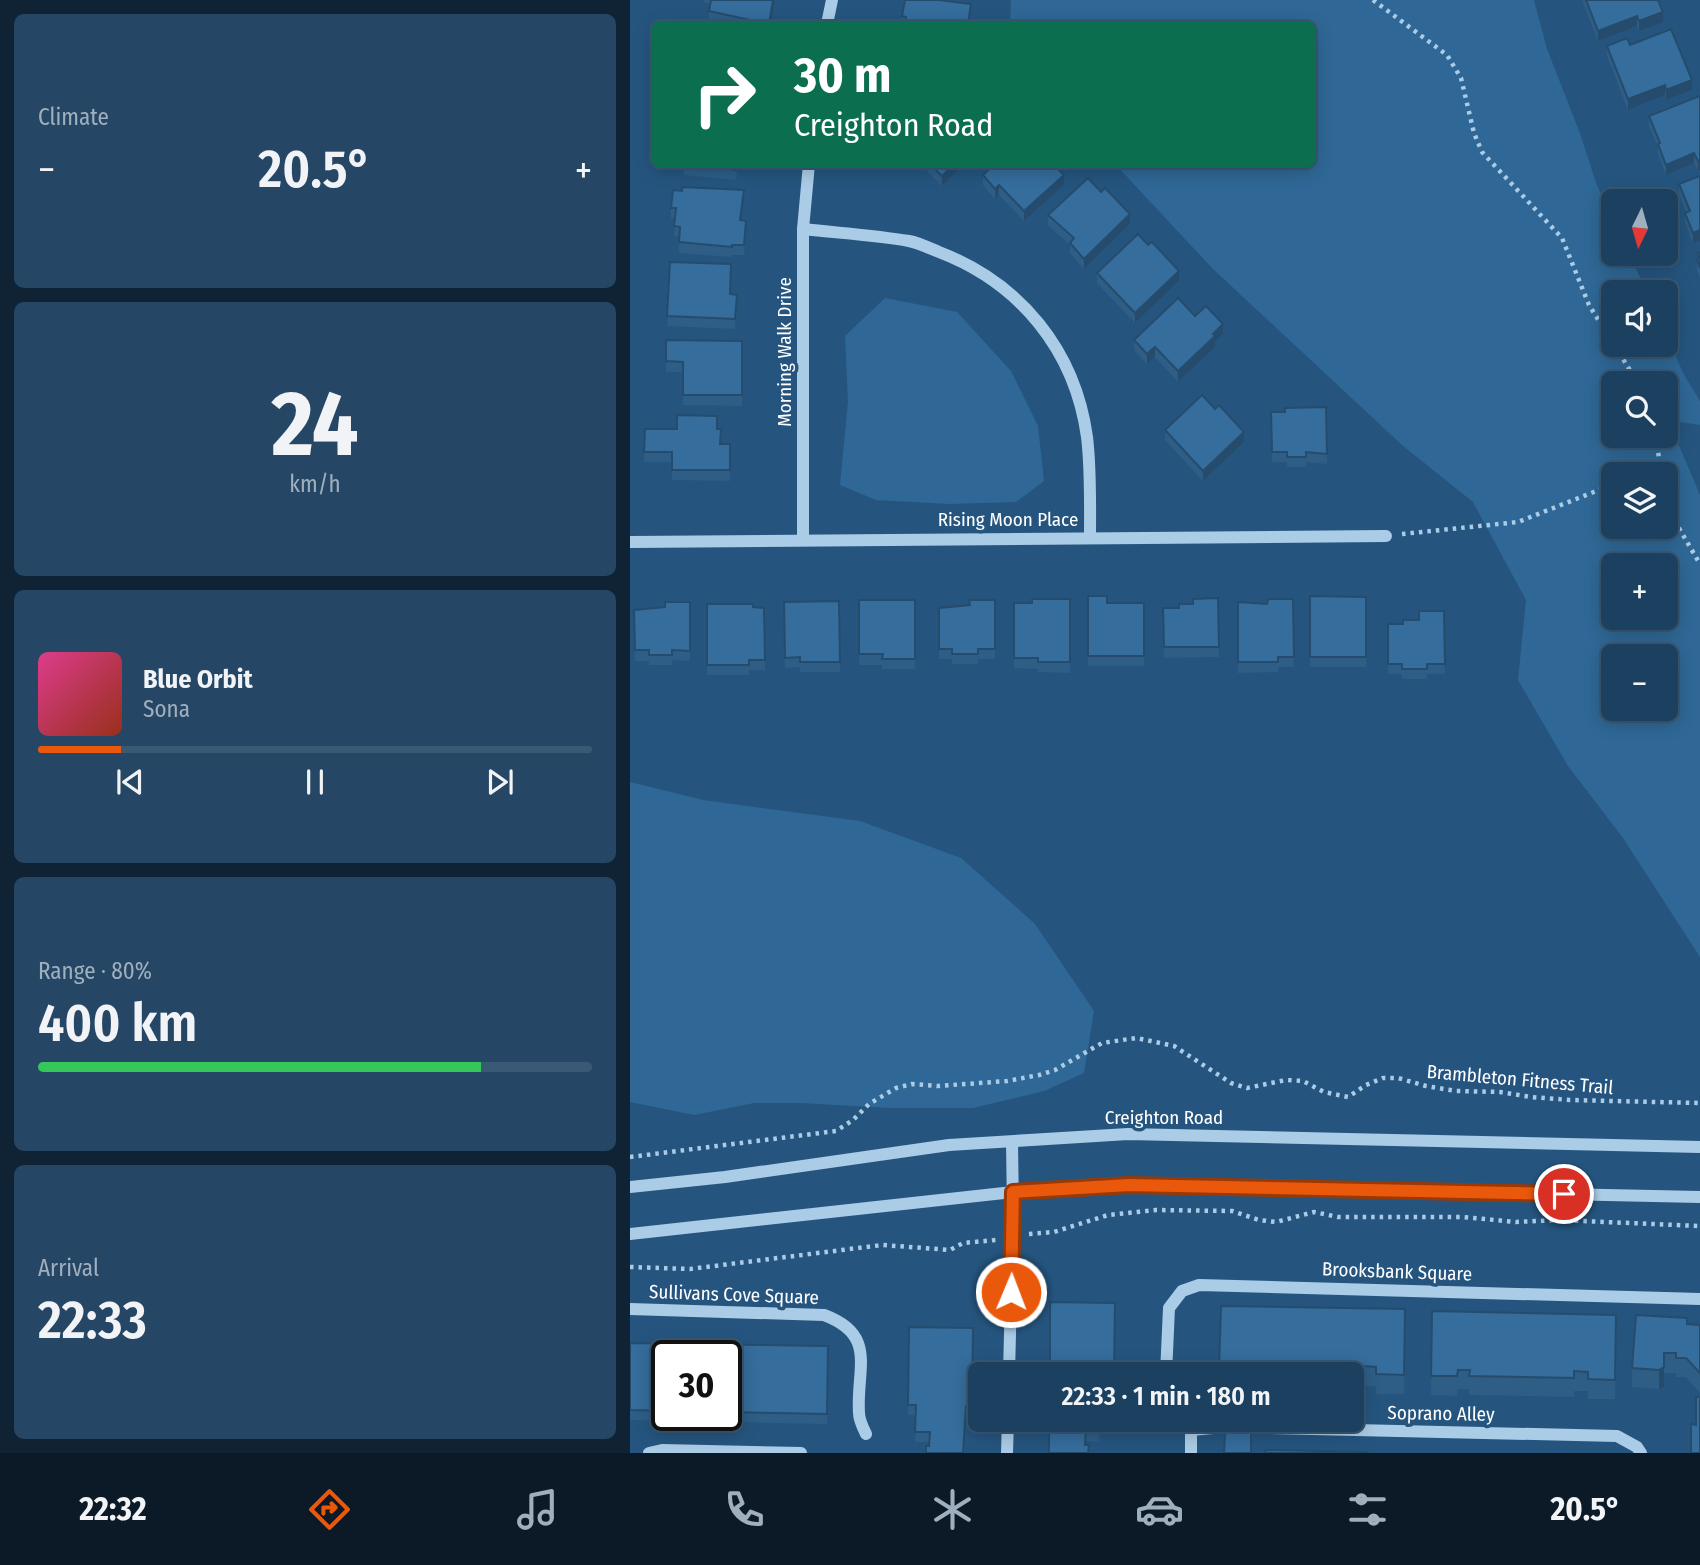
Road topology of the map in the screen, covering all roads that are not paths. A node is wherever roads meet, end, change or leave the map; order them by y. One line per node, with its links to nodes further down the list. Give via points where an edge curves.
1 (832, 0): 2 (street)
2 (828, 21)
3 (809, 168): 4 (street, Morning Walk Drive)
4 (803, 229): 6 (street, via 911,242 981,271 1031,312 1055,345 1082,414); 7 (street, Morning Walk Drive)
5 (1386, 536): 6 (street, Rising Moon Place)
6 (1090, 538): 7 (street, Rising Moon Place)
7 (803, 539): 8 (street, Rising Moon Place)
8 (630, 542)
9 (1012, 1142): 10 (street, Creighton Road, via 1128,1134); 11 (street, Creighton Road, via 949,1145); 12 (street)
10 (1700, 1147)
11 (630, 1187)
12 (1013, 1192): 13 (street, via 1129,1185); 14 (street); 17 (street)
13 (1700, 1197)
14 (630, 1234)
15 (1700, 1299): 18 (street, Brooksbank Square, via 1199,1285 1182,1291 1169,1308)
16 (630, 1309): 22 (street, Sullivans Cove Square, via 824,1315 843,1322 857,1337 861,1358 858,1416)
17 (1009, 1362)
18 (1167, 1362)
19 (1364, 1430): 27 (street, Soprano Alley, via 1617,1436)
20 (1008, 1432): 25 (street)
21 (1191, 1432): 26 (street)
22 (866, 1434)
23 (649, 1453): 24 (street)
24 (801, 1453)
25 (1007, 1453)
26 (1191, 1453)
27 (1642, 1453)

